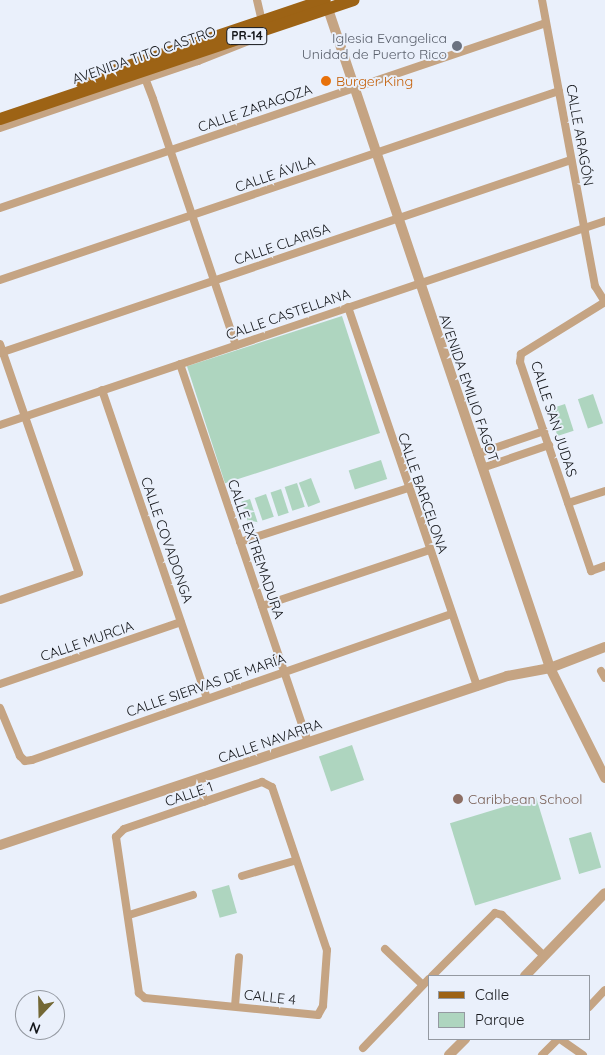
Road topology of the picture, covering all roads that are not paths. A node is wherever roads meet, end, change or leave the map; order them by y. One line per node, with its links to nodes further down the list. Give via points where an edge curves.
1 (257, 0): 6 (street)
2 (354, 0): 4 (main road, AVENIDA TITO CASTRO / PR-14)
3 (542, 0): 5 (street, CALLE ARAGÓN)
4 (326, 2): 6 (main road, AVENIDA TITO CASTRO / PR-14); 8 (street, AVENIDA EMILIO FAGOT)
5 (546, 23): 8 (street, CALLE ZARAGOZA); 9 (street, CALLE ARAGÓN)
6 (264, 26): 7 (main road, AVENIDA TITO CASTRO / PR-14); 7 (street, via 232,49)
7 (140, 71): 10 (main road, AVENIDA TITO CASTRO / PR-14); 11 (main road, AVENIDA TITO CASTRO / PR-14); 12 (street); 13 (street)
8 (353, 88): 13 (street, CALLE ZARAGOZA); 14 (street, AVENIDA EMILIO FAGOT)
9 (559, 91): 14 (street, CALLE ÁVILA); 15 (street, CALLE ARAGÓN)
10 (0, 111)
11 (0, 119)
12 (0, 128)
13 (170, 150): 16 (street, CALLE ZARAGOZA); 17 (street)
14 (375, 153): 17 (street, CALLE ÁVILA); 18 (street, AVENIDA EMILIO FAGOT)
15 (571, 160): 18 (street, CALLE CLARISA); 20 (street, CALLE ARAGÓN)
16 (0, 208)
17 (192, 215): 21 (street, CALLE ÁVILA); 22 (street)
18 (397, 218): 22 (street, CALLE CLARISA); 23 (street, AVENIDA EMILIO FAGOT)
19 (605, 221): 20 (street, CALLE CASTELLANA)
20 (584, 227): 23 (street, CALLE CASTELLANA); 24 (street, CALLE ARAGÓN, via 595,286)
21 (0, 280)
22 (214, 280): 26 (street); 27 (street, CALLE CLARISA)
23 (419, 283): 25 (street, CALLE CASTELLANA); 34 (street, AVENIDA EMILIO FAGOT)
24 (605, 302): 32 (street, CALLE SAN JUDAS, via 521,354 520,362)
25 (348, 308): 26 (street, CALLE CASTELLANA); 36 (street, CALLE BARCELONA)
26 (236, 345): 28 (street, CALLE CASTELLANA)
27 (1, 349): 30 (street)
28 (180, 364): 29 (street, CALLE CASTELLANA); 39 (street, CALLE EXTREMADURA)
29 (102, 390): 30 (street, CALLE CASTELLANA); 45 (street, CALLE COVADONGA)
30 (25, 416): 31 (street, CALLE CASTELLANA); 42 (street, via 79,573)
31 (0, 425)
32 (544, 431): 33 (street, CALLE SAN JUDAS); 34 (street)
33 (549, 445): 35 (street); 38 (street, CALLE SAN JUDAS)
34 (477, 454): 35 (street, AVENIDA EMILIO FAGOT)
35 (482, 468): 47 (street, AVENIDA EMILIO FAGOT)
36 (408, 488): 39 (street); 40 (street, CALLE BARCELONA)
37 (605, 491): 38 (street)
38 (568, 503): 41 (street, CALLE SAN JUDAS, via 592,571)
39 (240, 542): 43 (street, CALLE EXTREMADURA)
40 (429, 550): 43 (street); 44 (street, CALLE BARCELONA)
41 (605, 566)
42 (0, 600)
43 (262, 606): 48 (street, CALLE EXTREMADURA)
44 (451, 614): 48 (street, CALLE SIERVAS DE MARÍA); 50 (street, CALLE BARCELONA)
45 (181, 622): 49 (street, CALLE MURCIA); 51 (street, CALLE COVADONGA)
46 (605, 647): 47 (street, CALLE NAVARRA)
47 (550, 668): 50 (street, CALLE NAVARRA, via 507,676); 54 (street, AVENIDA EMILIO FAGOT)
48 (284, 671): 51 (street, CALLE SIERVAS DE MARÍA); 53 (street, CALLE EXTREMADURA)
49 (0, 684)
50 (477, 687): 53 (street, CALLE NAVARRA)
51 (206, 698): 52 (street, CALLE SIERVAS DE MARÍA, via 25,761)
52 (0, 708)
53 (308, 743): 55 (street, CALLE NAVARRA)
54 (605, 778)
55 (197, 780): 56 (street); 57 (street, CALLE NAVARRA)
56 (205, 802): 58 (street, CALLE 1, via 262,782 272,787); 59 (street, CALLE 1, via 124,829 116,837)
57 (0, 845)
58 (294, 861): 60 (street); 63 (street, CALLE 1)
59 (121, 867): 64 (street, CALLE 4)
60 (242, 876)
61 (605, 893): 66 (street)
62 (193, 895): 64 (street)
63 (312, 906): 72 (street, CALLE 4, via 327,950 323,1006 318,1015)
64 (128, 915): 72 (street, CALLE 4, via 139,993 145,998)
65 (385, 949): 70 (street)
66 (544, 956): 68 (street, via 502,915 495,913); 69 (street)
67 (239, 957): 72 (street)
68 (433, 975)
69 (526, 975)
70 (426, 982): 77 (street)
71 (605, 990): 73 (street)
72 (235, 1006)
73 (590, 1006)
74 (464, 1040): 78 (street)
75 (558, 1040): 79 (street)
76 (560, 1040): 80 (street)
77 (363, 1048)
78 (449, 1055)
79 (542, 1055)
80 (583, 1055)

